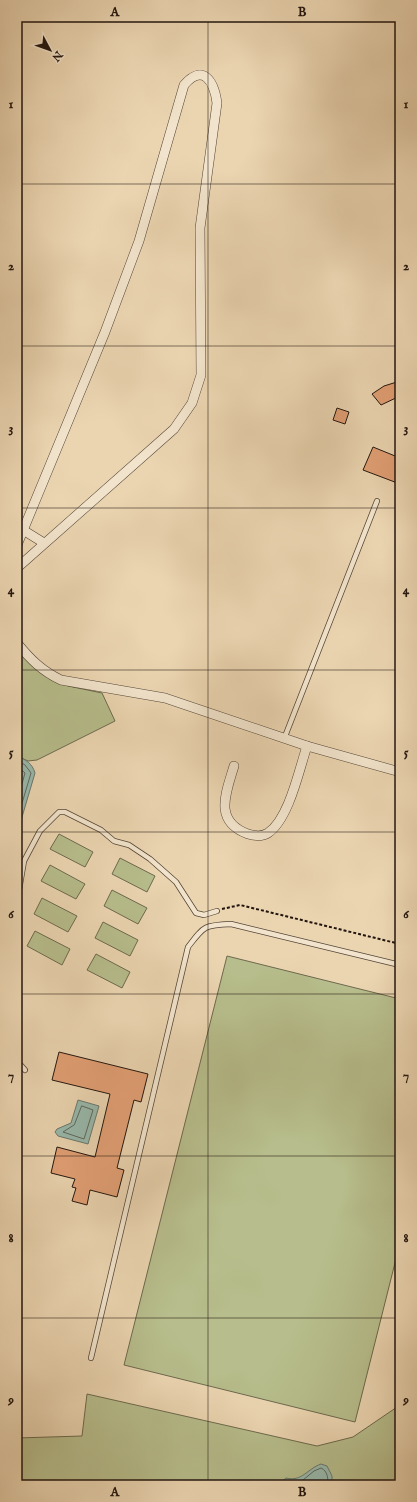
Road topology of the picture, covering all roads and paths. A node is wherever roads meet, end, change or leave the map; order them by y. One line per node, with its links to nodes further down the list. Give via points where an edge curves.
1 (377, 501): 7 (lane)
2 (23, 530): 3 (street); 3 (street, via 105,332 139,241 184,85 191,77 199,75 208,78 215,89 217,103 200,228 201,374 192,403 174,429); 4 (street)
3 (44, 543): 5 (street)
4 (17, 545)
5 (17, 568)
6 (17, 643): 7 (street, via 30,660 49,675 61,680 165,698)
7 (284, 739): 8 (street)
8 (307, 746): 9 (street, via 285,813 268,833 256,837 243,832 227,818 224,802); 10 (street)
9 (234, 766)
10 (400, 772)
11 (17, 902): 12 (lane, via 24,861 40,831 59,812 65,812 101,830 114,841 129,845 150,859 176,882 196,913 204,915)
12 (217, 911): 13 (path, via 240,905)
13 (400, 944)
14 (400, 965): 17 (lane, via 230,924 209,925 198,934 188,947)
15 (17, 1061): 16 (lane)
16 (25, 1070)
17 (92, 1358)

